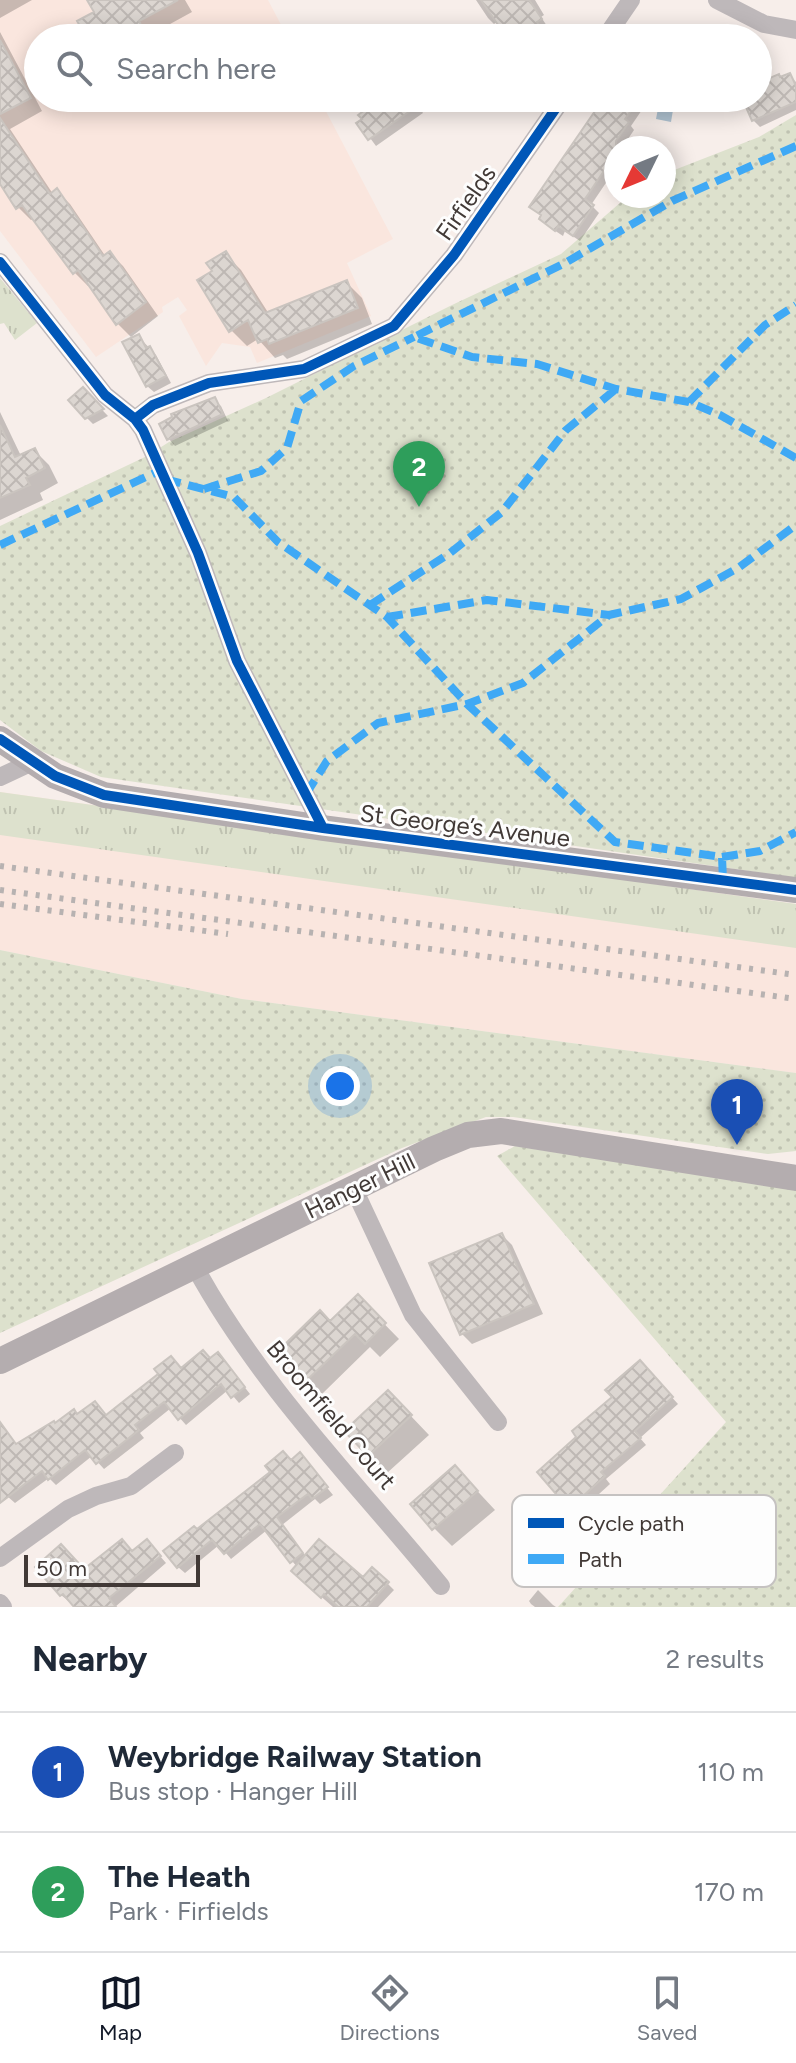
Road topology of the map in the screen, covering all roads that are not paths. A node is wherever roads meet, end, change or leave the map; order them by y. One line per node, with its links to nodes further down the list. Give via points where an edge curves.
1 (631, 0): 3 (street)
2 (717, 0): 4 (street)
3 (615, 24)
4 (764, 24)
5 (772, 26): 6 (street)
6 (796, 30)
7 (553, 112): 9 (street, Firfields, via 454,255 394,326 304,369 209,383 153,405)
8 (0, 262): 9 (street, via 105,395)
9 (135, 419): 13 (street, via 198,553 237,661)
10 (0, 739): 11 (main road, St George’s Avenue)
11 (32, 762): 12 (street); 13 (main road, St George’s Avenue, via 104,795)
12 (0, 777)
13 (323, 828): 14 (main road, St George’s Avenue)
14 (796, 890)
15 (796, 1167): 16 (main road, Hanger Hill)
16 (745, 1169): 17 (main road, Hanger Hill); 18 (main road, Hanger Hill, via 527,1134 478,1132)
17 (796, 1178)
18 (354, 1189): 19 (main road, Hanger Hill); 21 (street, via 413,1315)
19 (195, 1267): 20 (main road, Hanger Hill); 24 (street, Broomfield Court, via 222,1317 285,1403)
20 (0, 1361)
21 (498, 1422)
22 (175, 1453): 23 (street, via 131,1486 68,1509)
23 (0, 1558)
24 (441, 1586)

